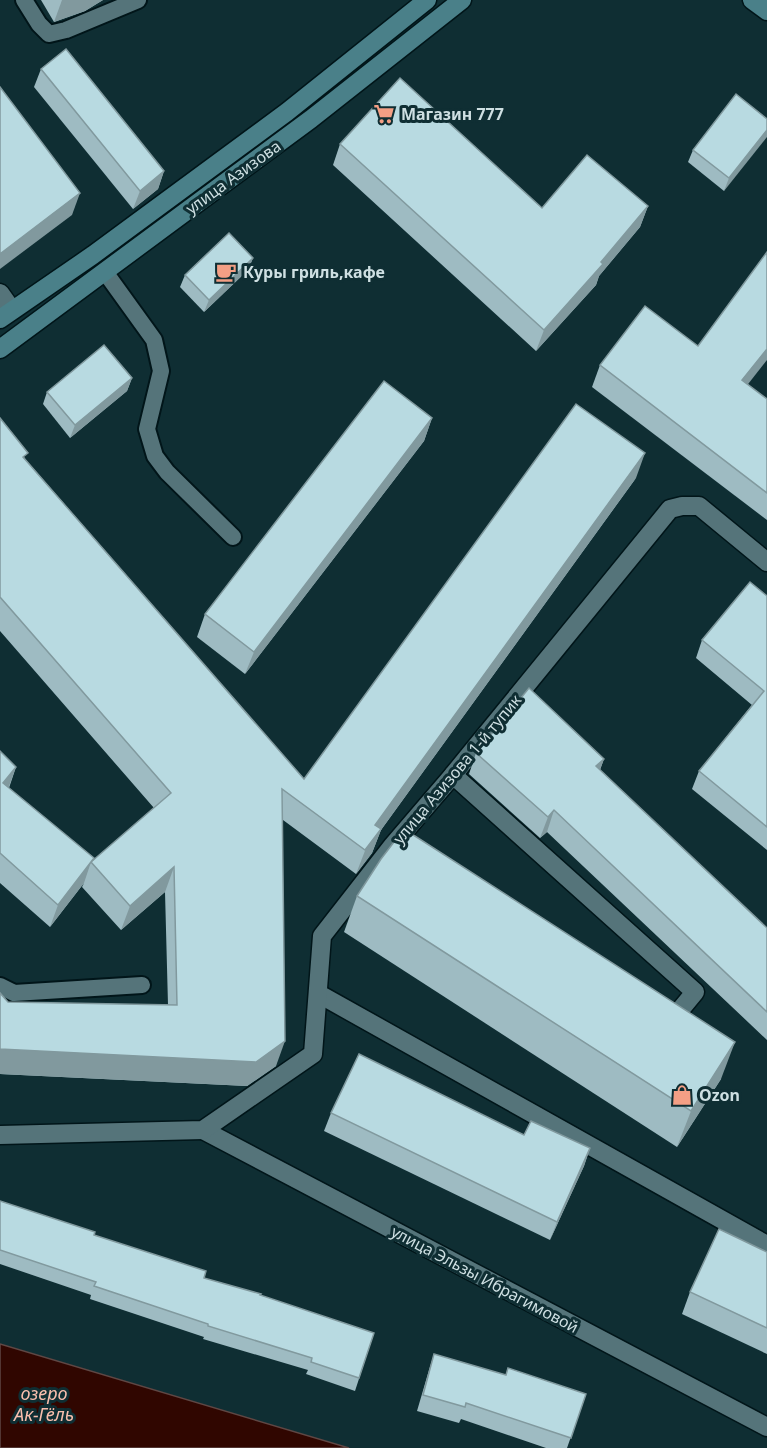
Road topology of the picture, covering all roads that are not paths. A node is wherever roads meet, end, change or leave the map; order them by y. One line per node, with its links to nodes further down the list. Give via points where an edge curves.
1 (24, 0): 2 (lane, via 49,34)
2 (138, 0)
3 (427, 0): 9 (main road, улица Азизова, via 277,119)
4 (462, 0): 7 (main road, улица Азизова, via 311,119)
5 (752, 0): 6 (main road)
6 (767, 11)
7 (105, 272): 10 (main road, улица Азизова); 11 (lane, via 154,340 161,371 147,429 155,456)
8 (0, 294): 9 (street)
9 (6, 315)
10 (0, 348)
11 (233, 537)
12 (767, 562): 13 (street, улица Азизова 1-й тупик, via 699,506 670,509)
13 (453, 775): 16 (street, улица Азизова 1-й тупик, via 398,849 322,936); 17 (street, via 695,992 667,1026)
14 (142, 985): 15 (lane, via 14,993)
15 (0, 986)
16 (319, 994): 18 (street, улица Азизова 1-й тупик, via 313,1054); 20 (street)
17 (648, 1013)
18 (203, 1130): 19 (street); 21 (street, улица Эльзы Ибрагимовой)
19 (0, 1135)
20 (767, 1245)
21 (767, 1427)

